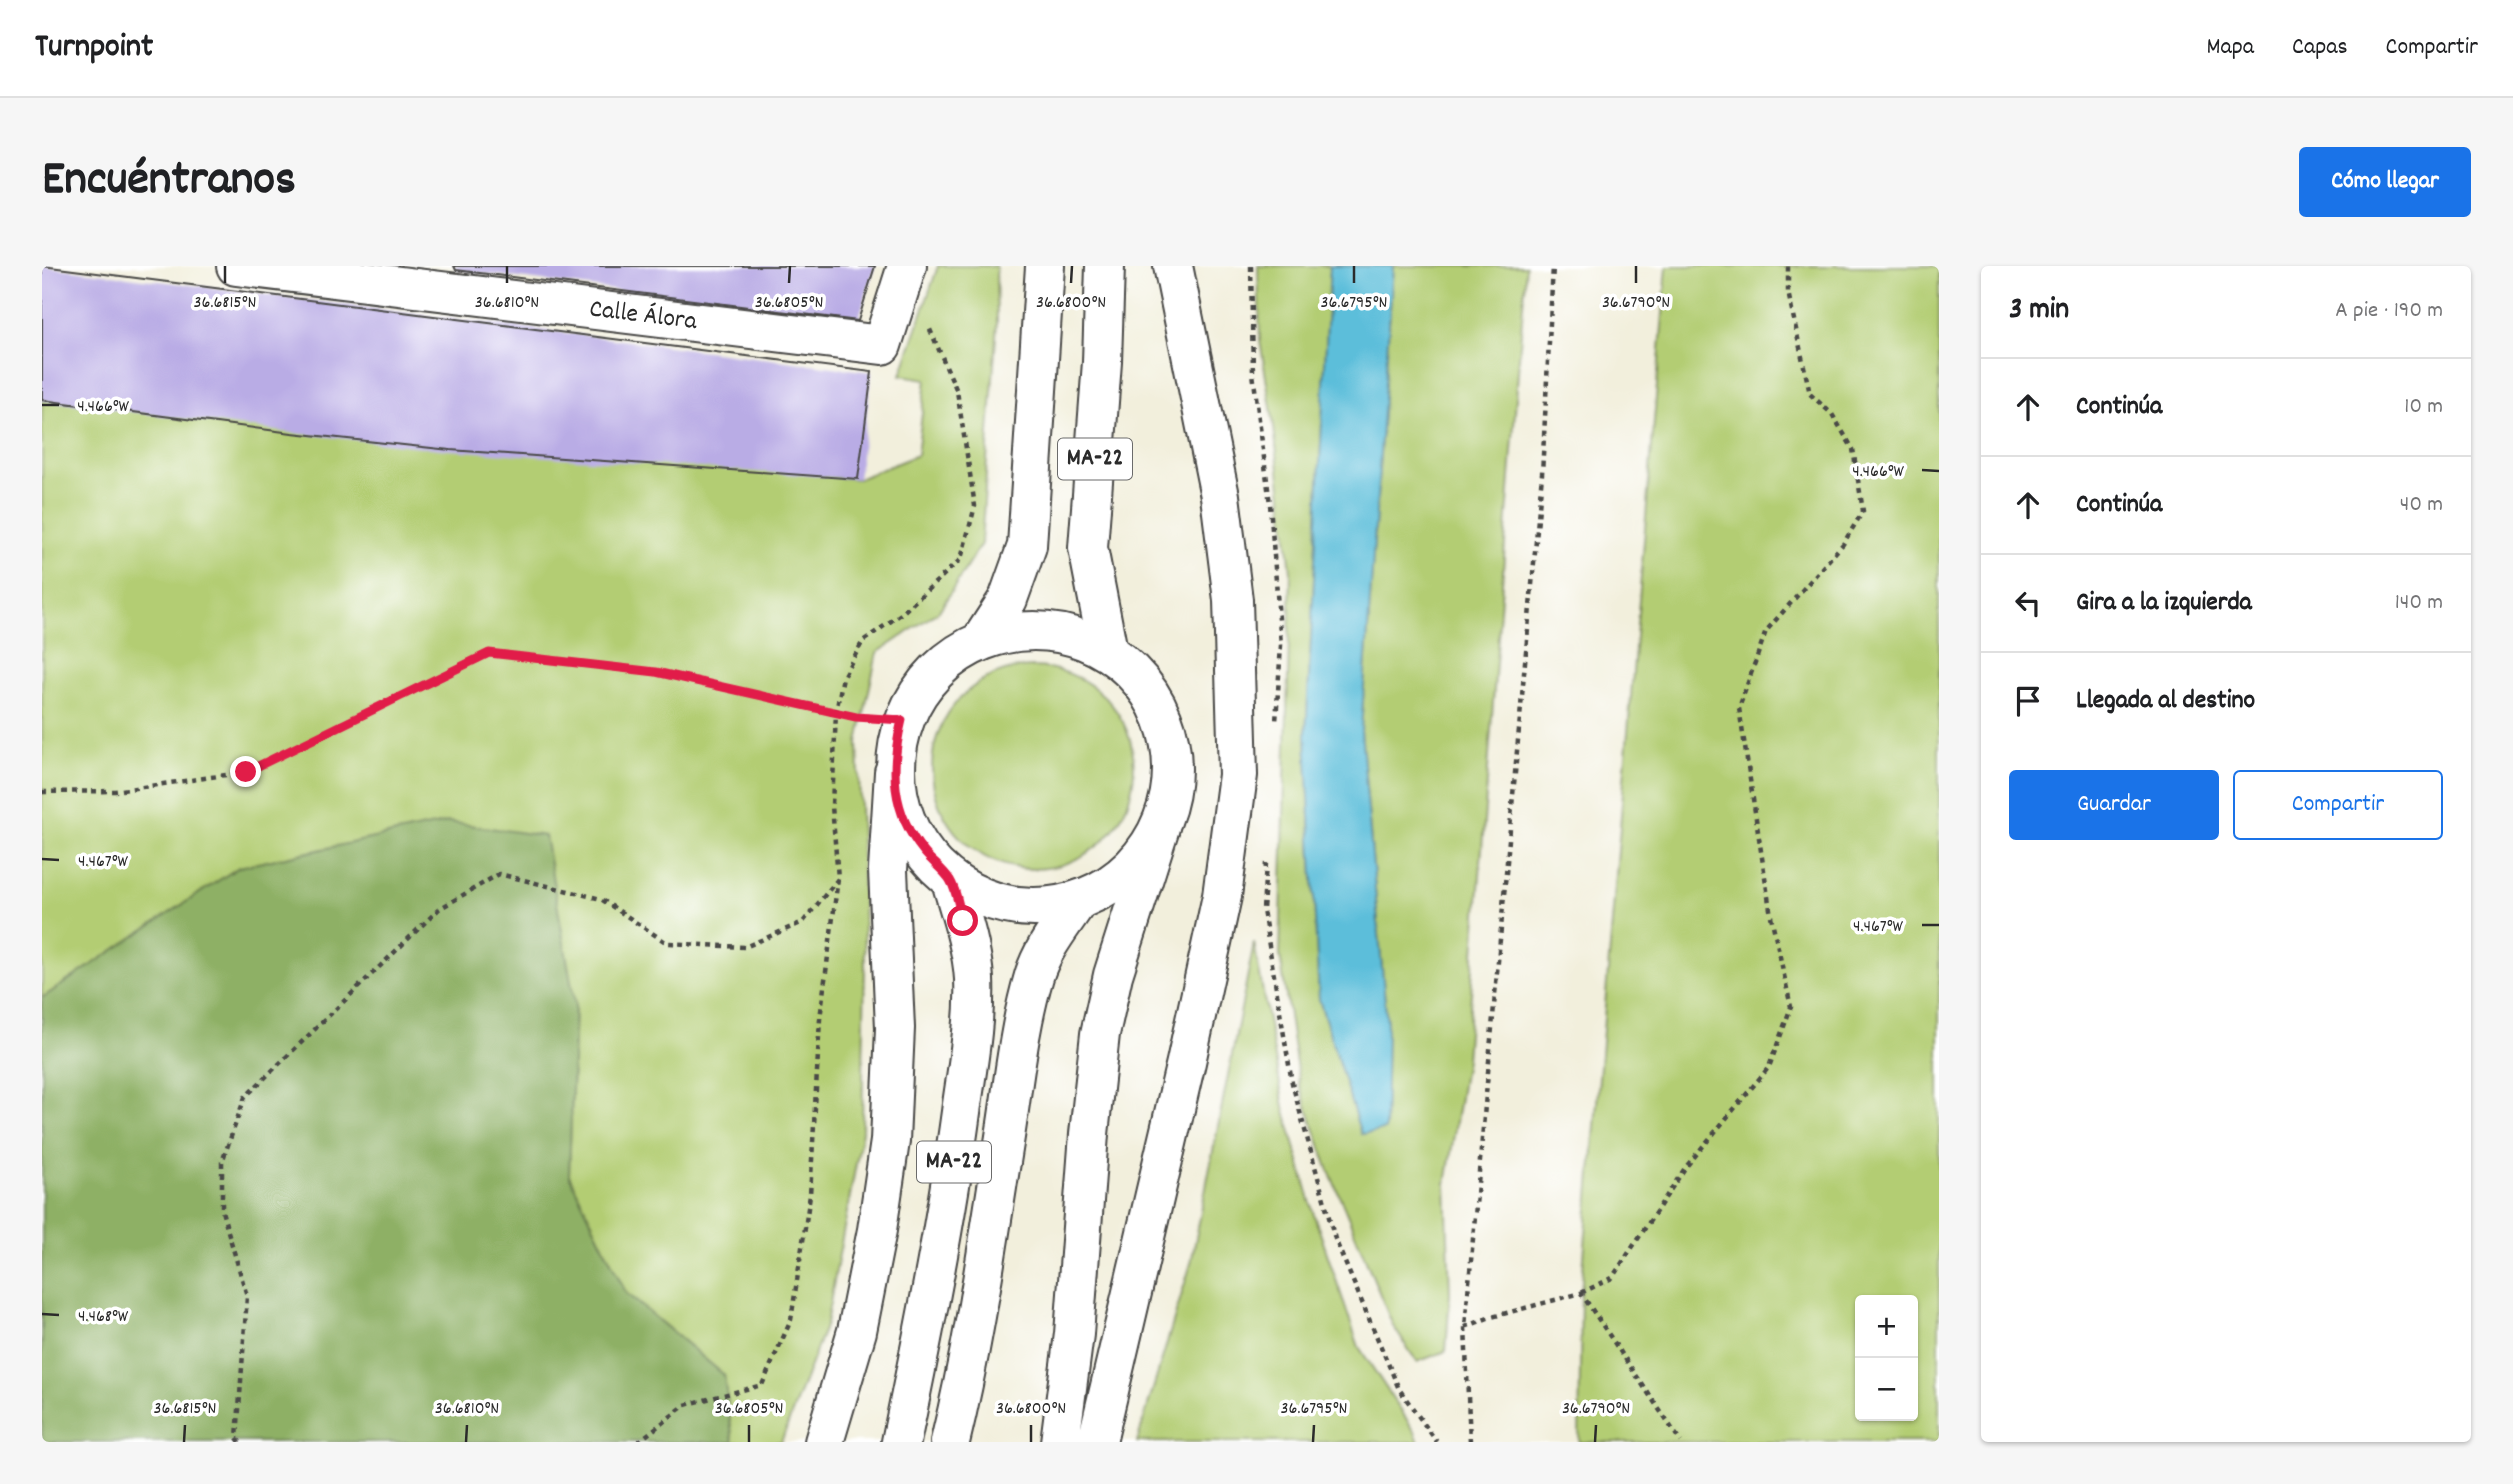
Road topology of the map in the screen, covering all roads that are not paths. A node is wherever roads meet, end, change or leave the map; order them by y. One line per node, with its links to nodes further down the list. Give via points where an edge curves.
1 (236, 266): 6 (main road, Calle Álora)
2 (907, 266): 6 (main road, Calle Álora, via 882,345)
3 (1045, 266): 7 (main road, MA-22, via 1027,546 1008,599)
4 (1105, 266): 8 (main road, MA-22, via 1088,548)
5 (1173, 266): 17 (main road, via 1223,522 1233,600 1238,775 1219,909)
6 (415, 277)
7 (982, 639): 8 (main road, MA-22, via 1025,629 1081,638); 9 (main road, MA-22, via 939,666 916,694 902,720)
8 (1108, 651): 10 (main road, MA-22, via 1144,684 1166,728 1173,775)
9 (894, 772): 11 (main road, MA-22, via 900,809 923,850); 13 (main road, via 888,870 895,1028 890,1141 857,1331)
10 (1160, 827): 12 (main road, MA-22, via 1136,863 1114,884); 16 (main road, via 1113,975 1100,1034)
11 (951, 881): 12 (main road, MA-22, via 1007,907); 14 (main road, MA-22, via 974,979 970,1045 929,1303)
12 (1077, 902): 15 (main road, MA-22, via 1035,974)
13 (824, 1442)
14 (901, 1442)
15 (950, 1442)
16 (1060, 1442)
17 (1097, 1442)

